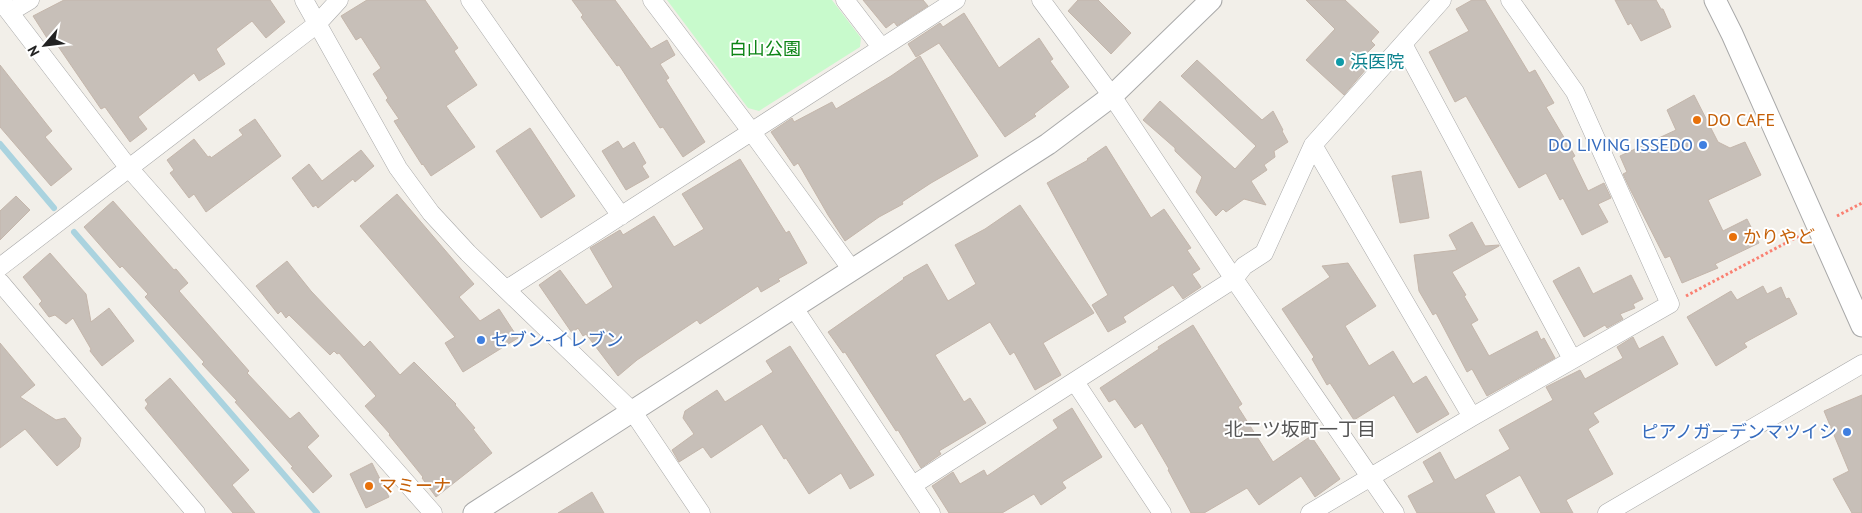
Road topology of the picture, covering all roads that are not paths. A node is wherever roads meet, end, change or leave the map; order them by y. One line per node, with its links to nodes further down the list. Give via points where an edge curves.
1 (30, 0): 13 (street)
2 (304, 0): 14 (street)
3 (339, 0): 14 (street)
4 (470, 0): 21 (street)
5 (652, 0): 18 (street)
6 (845, 0): 16 (street)
7 (956, 0): 16 (street)
8 (1041, 0): 17 (street)
9 (1211, 0): 17 (street)
10 (1442, 0): 15 (street)
11 (1510, 0): 29 (street, via 1575,92 1670,304)
12 (1715, 0): 28 (street)
13 (5, 6): 20 (street)
14 (317, 24): 20 (street); 26 (street, via 398,168 431,213)
15 (1403, 44): 19 (street); 29 (street)
16 (881, 47): 18 (street)
17 (1112, 96): 23 (street, via 1048,144); 24 (street)
18 (751, 131): 21 (street); 23 (street)
19 (1313, 146): 24 (street, via 1264,253 1244,266); 33 (street)
20 (128, 167): 22 (street); 38 (street)
21 (621, 216): 26 (street)
22 (0, 267)
23 (852, 270): 27 (street)
24 (1234, 279): 31 (street); 34 (street)
25 (0, 282): 37 (street)
26 (507, 289): 32 (street)
27 (794, 308): 32 (street); 35 (street)
28 (1862, 326)
29 (1572, 359): 33 (street)
30 (1862, 364): 44 (street)
31 (1075, 382): 35 (street); 41 (street)
32 (633, 412): 36 (street); 39 (street)
33 (1472, 417): 34 (street)
34 (1370, 477): 42 (street); 43 (street)
35 (913, 485): 40 (street)
36 (477, 512)
37 (196, 513)
38 (433, 513)
39 (701, 513)
40 (931, 513)
41 (1162, 513)
42 (1310, 513)
43 (1395, 513)
44 (1607, 513)

